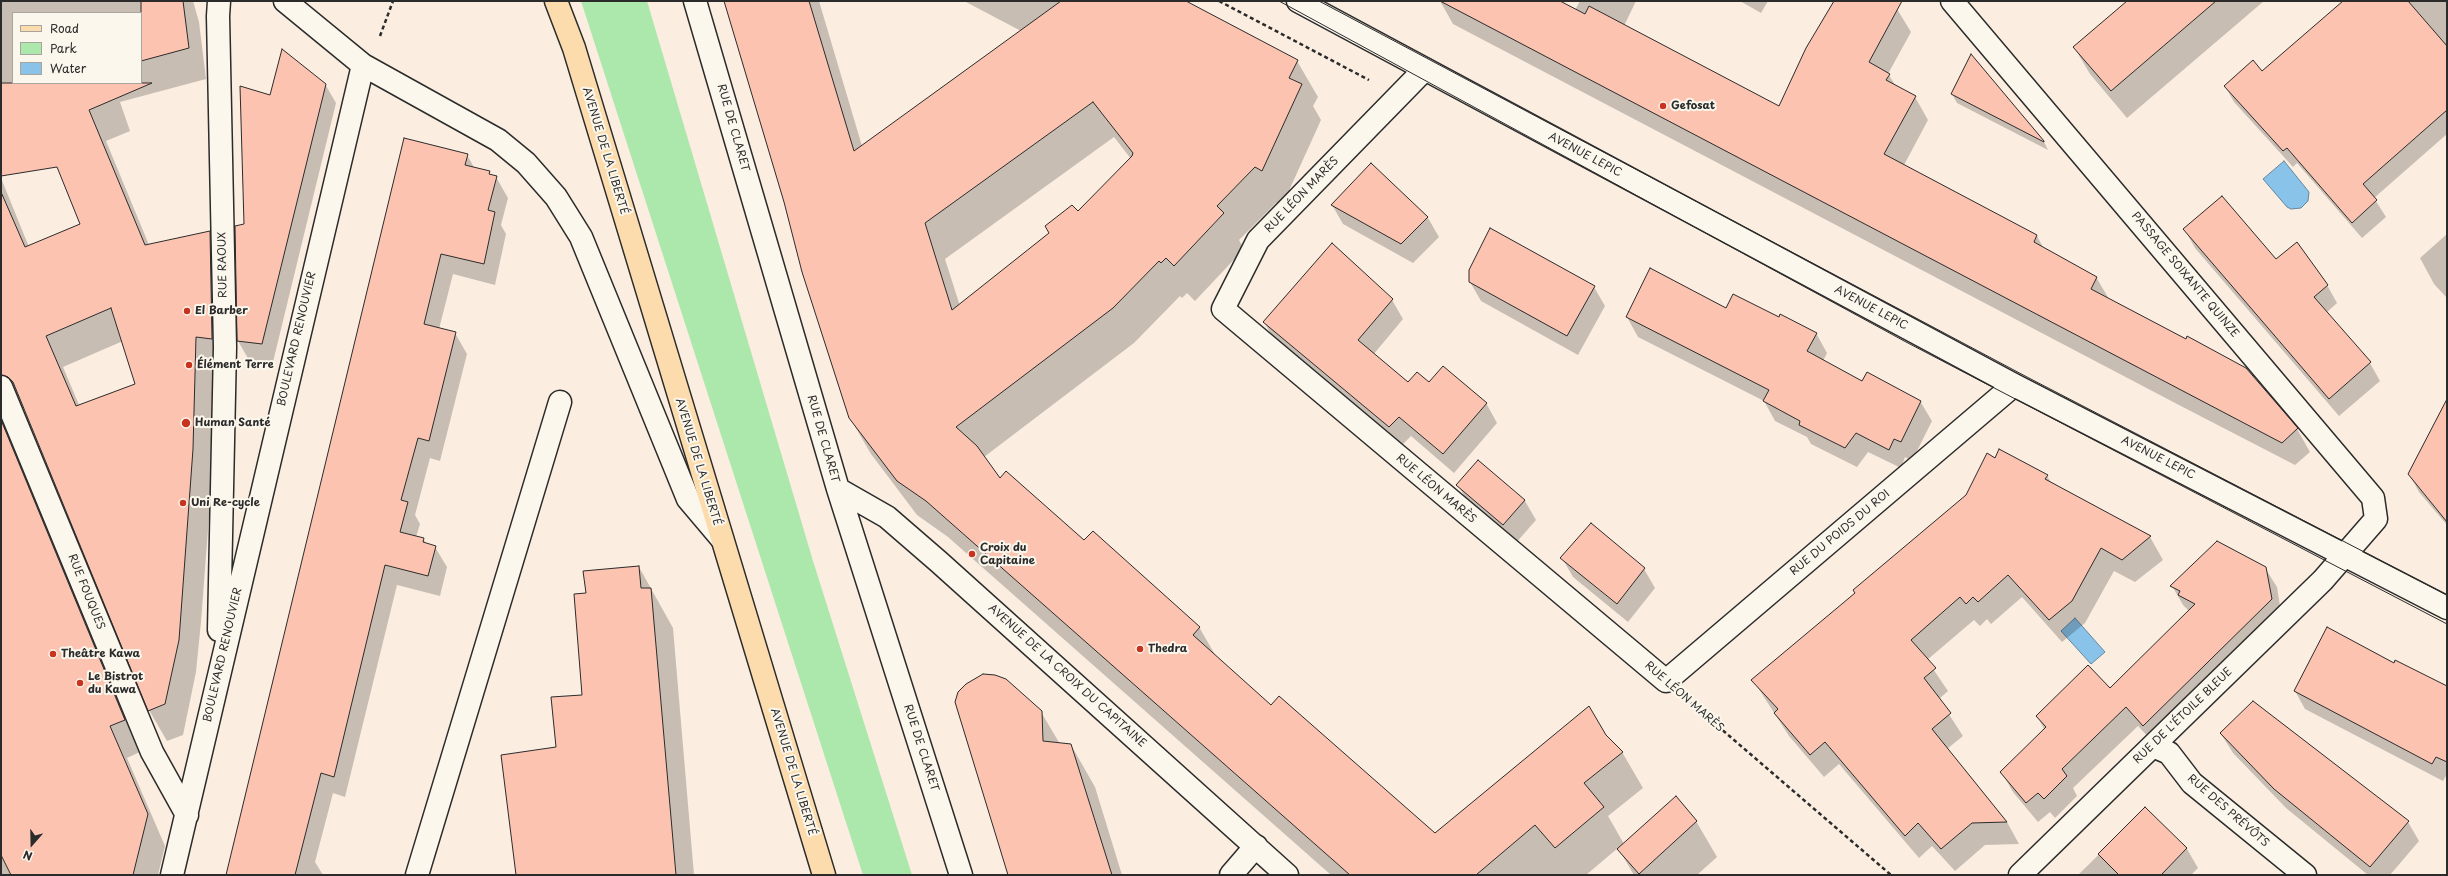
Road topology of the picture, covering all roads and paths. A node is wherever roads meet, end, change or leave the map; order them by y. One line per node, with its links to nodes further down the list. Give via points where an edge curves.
1 (219, 1): 18 (street, RUE RAOUX, via 225,347)
2 (285, 1): 8 (street)
3 (556, 1): 15 (main road, AVENUE DE LA LIBERTÉ, via 574,48)
4 (695, 1): 14 (street, RUE DE CLARET)
5 (1219, 1): 10 (path)
6 (1298, 1): 9 (street, AVENUE LEPIC)
7 (1952, 1): 16 (street, PASSAGE SOIXANTE QUINZE, via 2373,498 2376,519)
8 (362, 65): 15 (street, via 498,140 526,163 556,197 581,237 688,499); 18 (street, BOULEVARD RENOUVIER)
9 (1425, 69): 10 (street, RUE LÉON MARÈS); 11 (street, AVENUE LEPIC)
10 (1398, 95): 19 (street, RUE LÉON MARÈS, via 1258,240 1223,309)
11 (2014, 384): 16 (street, AVENUE LEPIC); 19 (street, RUE DU POIDS DU ROI)
12 (1, 387): 21 (street, RUE FOUQUES, via 152,752)
13 (560, 402): 24 (street)
14 (838, 489): 22 (street, AVENUE DE LA CROIX DU CAPITAINE, via 893,522); 26 (street, RUE DE CLARET)
15 (721, 538): 25 (main road, AVENUE DE LA LIBERTÉ)
16 (2345, 556): 17 (street, AVENUE LEPIC); 20 (street, RUE DE L'ÉTOILE BLEUE)
17 (2447, 608)
18 (218, 672): 21 (street, BOULEVARD RENOUVIER)
19 (1666, 681): 29 (path, RUE LÉON MARÈS)
20 (2153, 746): 30 (street, RUE DE L'ÉTOILE BLEUE); 31 (street, RUE DES PRÉVÔTS, via 2169,753 2192,783)
21 (187, 815): 23 (street, BOULEVARD RENOUVIER)
22 (1256, 846): 27 (street); 28 (street, AVENUE DE LA CROIX DU CAPITAINE)
23 (172, 875)
24 (417, 875)
25 (824, 875)
26 (961, 875)
27 (1231, 875)
28 (1287, 875)
29 (1891, 875)
30 (2020, 875)
31 (2305, 875)

